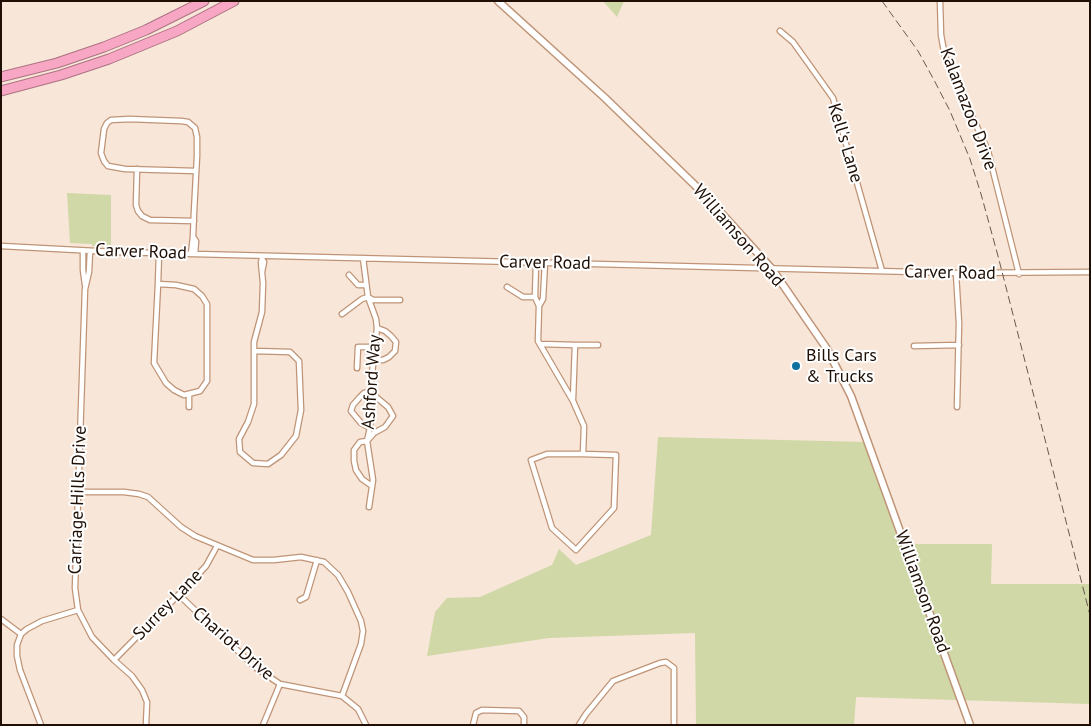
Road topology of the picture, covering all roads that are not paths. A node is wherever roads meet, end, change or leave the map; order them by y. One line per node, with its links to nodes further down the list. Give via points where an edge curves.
1 (199, 1): 6 (highway)
2 (204, 1): 6 (highway)
3 (234, 1): 9 (highway, via 177,31 109,59)
4 (498, 1): 22 (main road, Williamson Road, via 704,194)
5 (940, 1): 27 (street, Kalamazoo Drive, via 945,57 988,151)
6 (184, 12): 8 (highway, via 104,47)
7 (780, 31): 23 (street, Kell's Lane, via 793,42 832,98)
8 (1, 77)
9 (1, 91)
10 (137, 169): 11 (street); 11 (street, via 112,168 104,161 101,154 104,129 111,120 181,120 192,124 197,137); 12 (street, via 136,205 142,216 150,220)
11 (196, 171): 12 (street)
12 (194, 221): 17 (street, via 193,237 196,241)
13 (1, 246): 14 (street, Carver Road)
14 (84, 251): 15 (street, Carver Road); 31 (street)
15 (90, 251): 16 (street, Carver Road); 31 (street, Carriage Hills Drive)
16 (159, 253): 17 (street, Carver Road); 28 (street)
17 (193, 254): 18 (street, Carver Road)
18 (262, 258): 19 (street, Carver Road); 44 (street, via 262,312)
19 (363, 258): 20 (street, Carver Road); 29 (street, Ashford Way)
20 (536, 262): 21 (street, Carver Road); 33 (street)
21 (545, 262): 22 (street, Carver Road); 35 (street)
22 (772, 268): 23 (street, Carver Road); 76 (main road, Williamson Road, via 827,349 851,396)
23 (882, 271): 26 (street, Carver Road)
24 (1090, 272): 27 (street, Carver Road)
25 (349, 274): 29 (street, via 358,285)
26 (956, 274): 27 (street, Carver Road); 40 (street)
27 (1019, 274)
28 (158, 284): 48 (street, via 154,363 166,383 184,396); 48 (street, via 194,289 207,304 207,381 200,391)
29 (366, 284): 32 (street, Ashford Way)
30 (507, 287): 33 (street, via 523,297)
31 (85, 288): 56 (street, Carriage Hills Drive)
32 (368, 297): 34 (street, via 373,300); 36 (street); 37 (street, Ashford Way)
33 (535, 297): 35 (street)
34 (400, 300)
35 (539, 306): 38 (street)
36 (342, 314)
37 (377, 328): 43 (street, Ashford Way); 45 (street, via 396,342 395,351 389,357)
38 (540, 344): 39 (street); 49 (street)
39 (576, 345): 41 (street); 49 (street)
40 (959, 345): 42 (street); 51 (street)
41 (598, 346)
42 (914, 346)
43 (376, 347): 45 (street, Ashford Way); 46 (street, via 358,347)
44 (254, 351): 44 (street, via 254,404 239,439 240,452 253,463 268,464 281,455 296,436 301,410 299,361 290,352)
45 (374, 360): 47 (street, Ashford Way)
46 (357, 368)
47 (370, 392): 52 (street, Ashford Way); 52 (street, via 364,393 352,405 351,411); 53 (street, via 388,407 393,416)
48 (189, 395): 50 (street)
49 (572, 401): 54 (street, via 584,426)
50 (189, 406)
51 (958, 407)
52 (370, 428): 53 (street, Ashford Way)
53 (368, 441): 55 (street, Ashford Way); 55 (street, via 360,442 354,450 354,461 362,479)
54 (583, 454): 54 (street, via 616,455 614,508 576,550 552,528 531,460 547,454)
55 (372, 486): 57 (street, Ashford Way)
56 (78, 492): 58 (street, via 124,492 148,497 181,527); 62 (street, Carriage Hills Drive, via 75,588)
57 (369, 506)
58 (217, 546): 59 (street, via 253,560 302,557); 60 (street, Surrey Lane, via 206,566)
59 (317, 560): 61 (street, via 306,597); 67 (street, via 338,575 363,631)
60 (179, 595): 65 (street, Surrey Lane); 66 (street, Chariot Drive, via 256,668)
61 (300, 600)
62 (78, 610): 64 (street, via 42,621); 65 (street, Carriage Hills Drive, via 92,637)
63 (1, 618): 64 (street)
64 (21, 634): 68 (street, via 17,656)
65 (114, 660): 69 (street, Carriage Hills Drive, via 142,690 147,702)
66 (280, 684): 67 (street, Chariot Drive); 70 (street)
67 (342, 696): 71 (street, via 358,710)
68 (42, 725)
69 (146, 725)
70 (263, 725)
71 (366, 725)
72 (473, 725): 73 (street, via 476,713 482,710 519,711 524,717)
73 (524, 725)
74 (580, 725): 75 (street, via 613,681 666,662 674,668)
75 (674, 725)
76 (970, 725)

